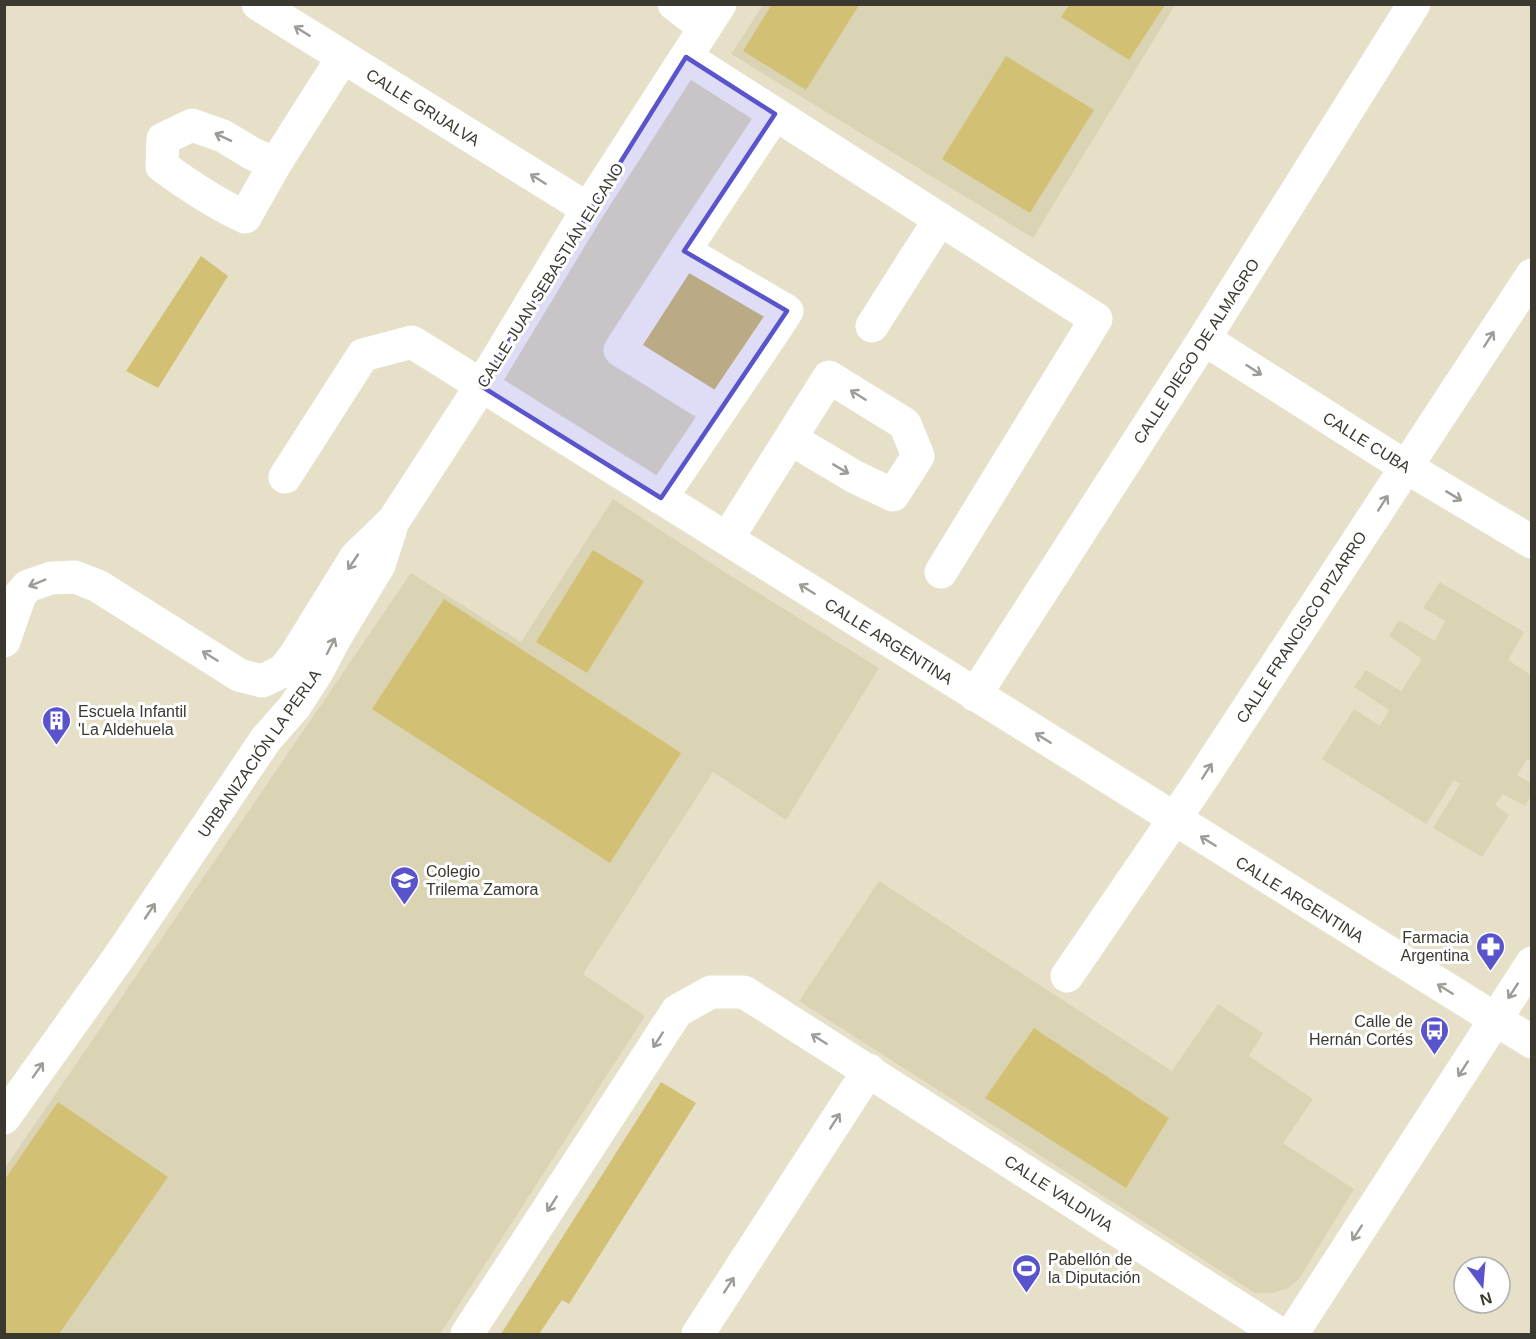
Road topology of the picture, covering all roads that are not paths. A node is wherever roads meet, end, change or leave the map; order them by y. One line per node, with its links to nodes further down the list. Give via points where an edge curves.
1 (258, 4): 5 (street, CALLE GRIJALVA, one-way to 1)
2 (674, 4): 4 (street, CALLE JUAN SEBASTIÁN ELCANO)
3 (1414, 4): 14 (street, CALLE DIEGO DE ALMAGRO)
4 (712, 16): 6 (street, CALLE JUAN SEBASTIÁN ELCANO)
5 (344, 57): 8 (street); 9 (street, CALLE GRIJALVA, one-way to 5)
6 (686, 57): 7 (street); 9 (street, CALLE JUAN SEBASTIÁN ELCANO)
7 (775, 114): 10 (street); 11 (street)
8 (275, 164)
9 (588, 209): 15 (street, CALLE JUAN SEBASTIÁN ELCANO)
10 (940, 219): 13 (street); 24 (street, via 1096,319)
11 (684, 251): 16 (street, via 620,350); 16 (street, via 788,311)
12 (1532, 275): 18 (street, CALLE FRANCISCO PIZARRO, one-way to 12)
13 (872, 326)
14 (1204, 339): 18 (street, CALLE CUBA, one-way to 18); 26 (street, CALLE DIEGO DE ALMAGRO)
15 (482, 386): 19 (street, CALLE ARGENTINA, via 412,342 363,355); 20 (street, CALLE ARGENTINA); 21 (street, CALLE JUAN SEBASTIÁN ELCANO)
16 (719, 412): 20 (street)
17 (791, 439): 22 (street)
18 (1406, 467): 23 (street, CALLE CUBA, one-way to 23); 27 (street, CALLE FRANCISCO PIZARRO, one-way to 18)
19 (285, 477)
20 (661, 498): 22 (street, CALLE ARGENTINA)
21 (393, 520): 25 (street, URBANIZACIÓN LA PERLA, one-way to 25, via 356,557 283,671 262,681 239,675 98,586 75,577 51,578 28,586 20,596); 33 (street, URBANIZACIÓN LA PERLA, one-way to 21, via 119,957 266,739 295,706 379,565)
22 (727, 539): 26 (street, CALLE ARGENTINA, one-way to 22)
23 (1532, 542)
24 (942, 572)
25 (4, 641)
26 (975, 695): 27 (street, CALLE ARGENTINA, one-way to 26)
27 (1174, 820): 29 (street, CALLE FRANCISCO PIZARRO); 30 (street, CALLE ARGENTINA, one-way to 27)
28 (1532, 963): 30 (street, one-way to 30)
29 (1066, 976)
30 (1495, 1020): 31 (street, CALLE ARGENTINA); 37 (street, one-way to 37)
31 (1532, 1042)
32 (869, 1070): 34 (street, CALLE VALDIVIA, one-way to 34, via 744,992 711,993 677,1011); 35 (street, one-way to 32); 36 (street, CALLE VALDIVIA)
33 (4, 1118)
34 (467, 1335)
35 (698, 1335)
36 (1280, 1335)
37 (1292, 1335)

